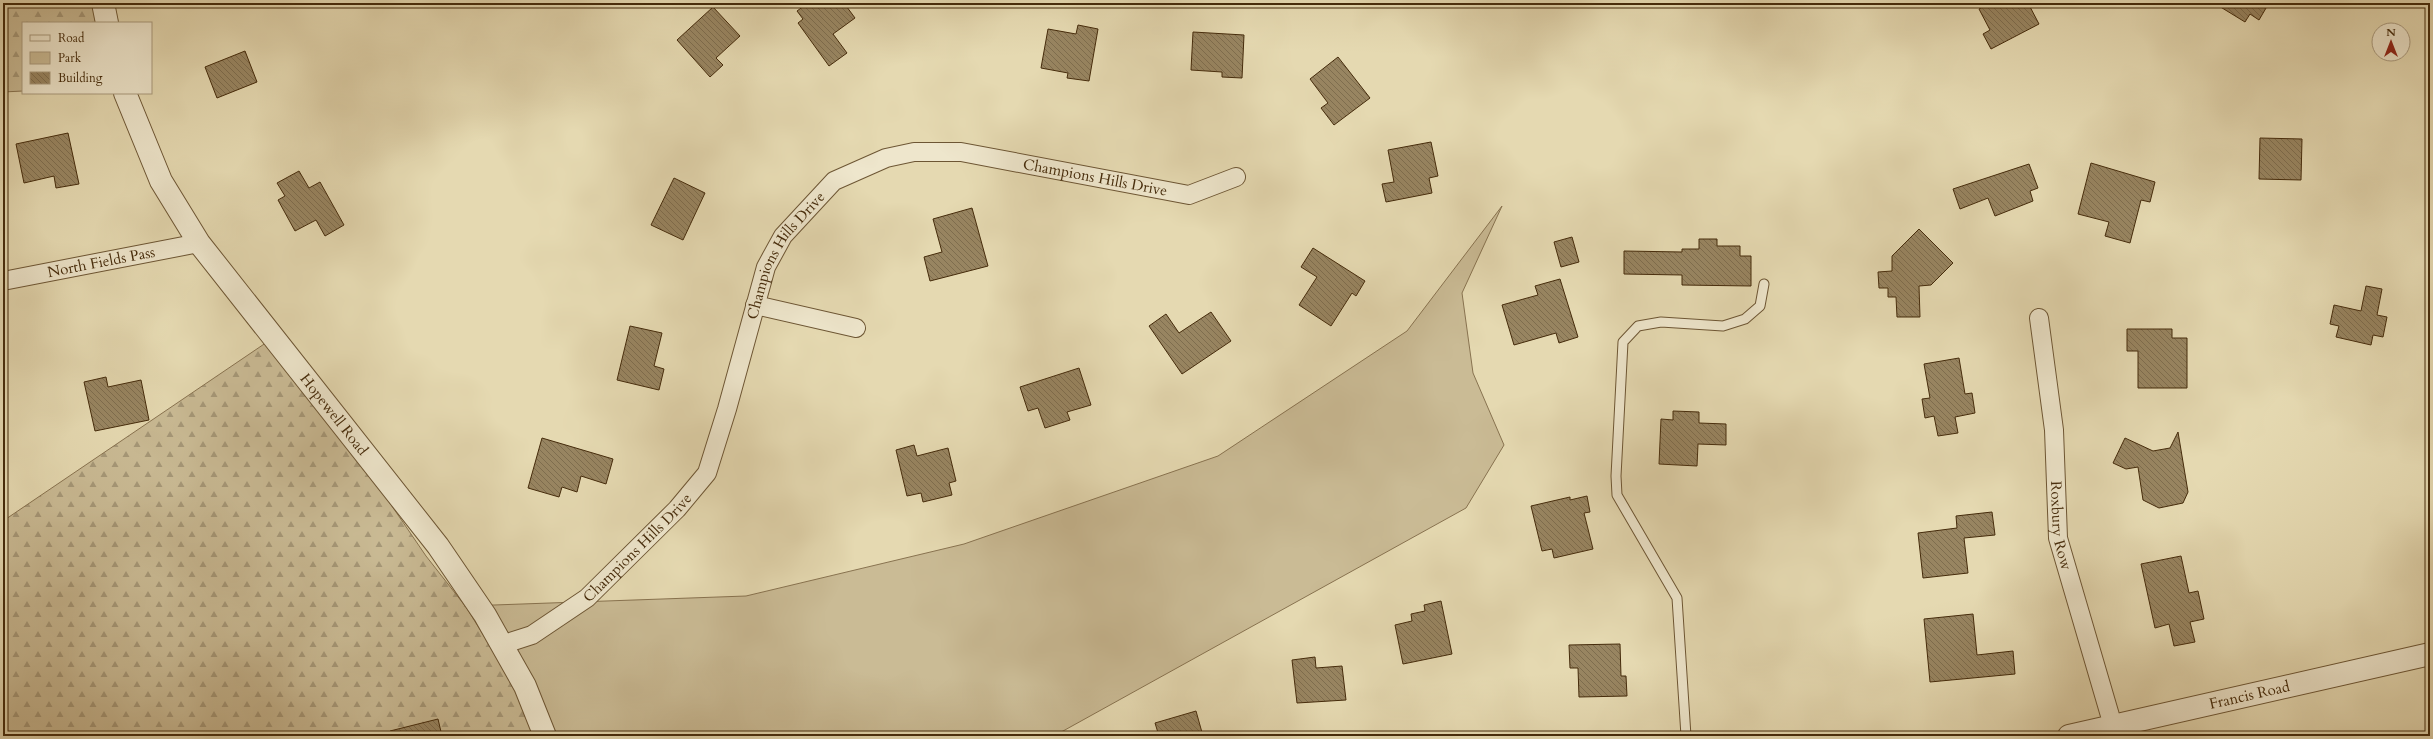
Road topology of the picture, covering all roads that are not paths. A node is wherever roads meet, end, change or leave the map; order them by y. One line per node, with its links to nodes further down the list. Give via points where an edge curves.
1 (103, 3): 2 (street)
2 (107, 22)
3 (125, 94): 5 (street, Hopewell Road, via 161,181)
4 (1236, 177): 8 (street, Champions Hills Drive, via 1189,195 961,152 914,152 886,158 834,181 788,231 766,267)
5 (199, 243): 6 (street, North Fields Pass); 11 (street, Hopewell Road, via 438,546 485,615)
6 (3, 281)
7 (1764, 284): 15 (lane, via 1760,306 1745,319 1723,326 1661,322 1638,326 1623,342 1616,476 1618,495 1677,598)
8 (754, 305): 10 (street); 11 (street, Champions Hills Drive, via 727,409 707,473 677,509 587,598 532,635)
9 (2039, 318): 13 (street, Roxbury Row, via 2054,430 2058,538)
10 (856, 328)
11 (502, 645): 14 (street, Hopewell Road, via 525,686)
12 (2430, 654): 13 (street, Francis Road)
13 (2115, 731): 16 (street, Francis Road)
14 (545, 736)
15 (1686, 736)
16 (2069, 736)

